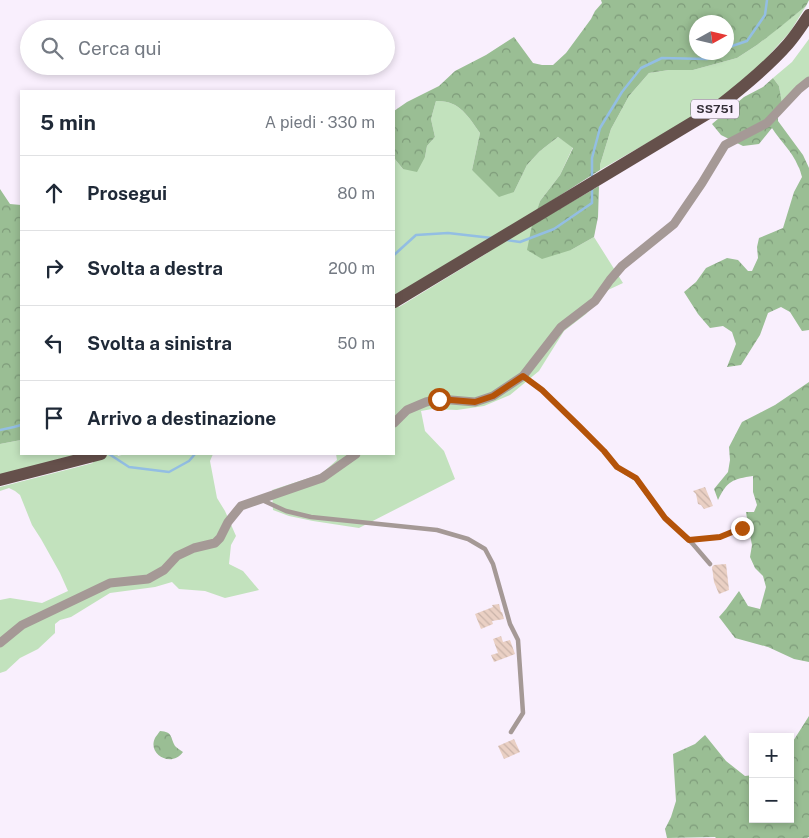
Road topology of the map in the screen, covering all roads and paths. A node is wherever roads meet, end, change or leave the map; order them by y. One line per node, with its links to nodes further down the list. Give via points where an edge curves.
1 (809, 15): 3 (main road, SS751, via 789,43 745,86 715,109)
2 (809, 82): 4 (street, via 767,123 725,145 674,224 622,266 595,301 561,326)
3 (395, 302)
4 (523, 376): 5 (street, via 493,396 475,402 439,399 426,402 407,410); 11 (lane, via 542,390 617,467 636,478 665,518)
5 (395, 422)
6 (97, 455): 8 (main road)
7 (355, 455): 9 (street, via 322,478)
8 (0, 480)
9 (261, 500): 13 (street, via 241,506 215,543 177,556 164,570 148,579 110,583 93,590 22,625); 14 (lane, via 311,517 437,530 468,539 485,549 518,640 523,713)
10 (742, 528): 11 (path, via 720,537)
11 (689, 540): 12 (lane)
12 (710, 564)
13 (0, 643)
14 (511, 732)

